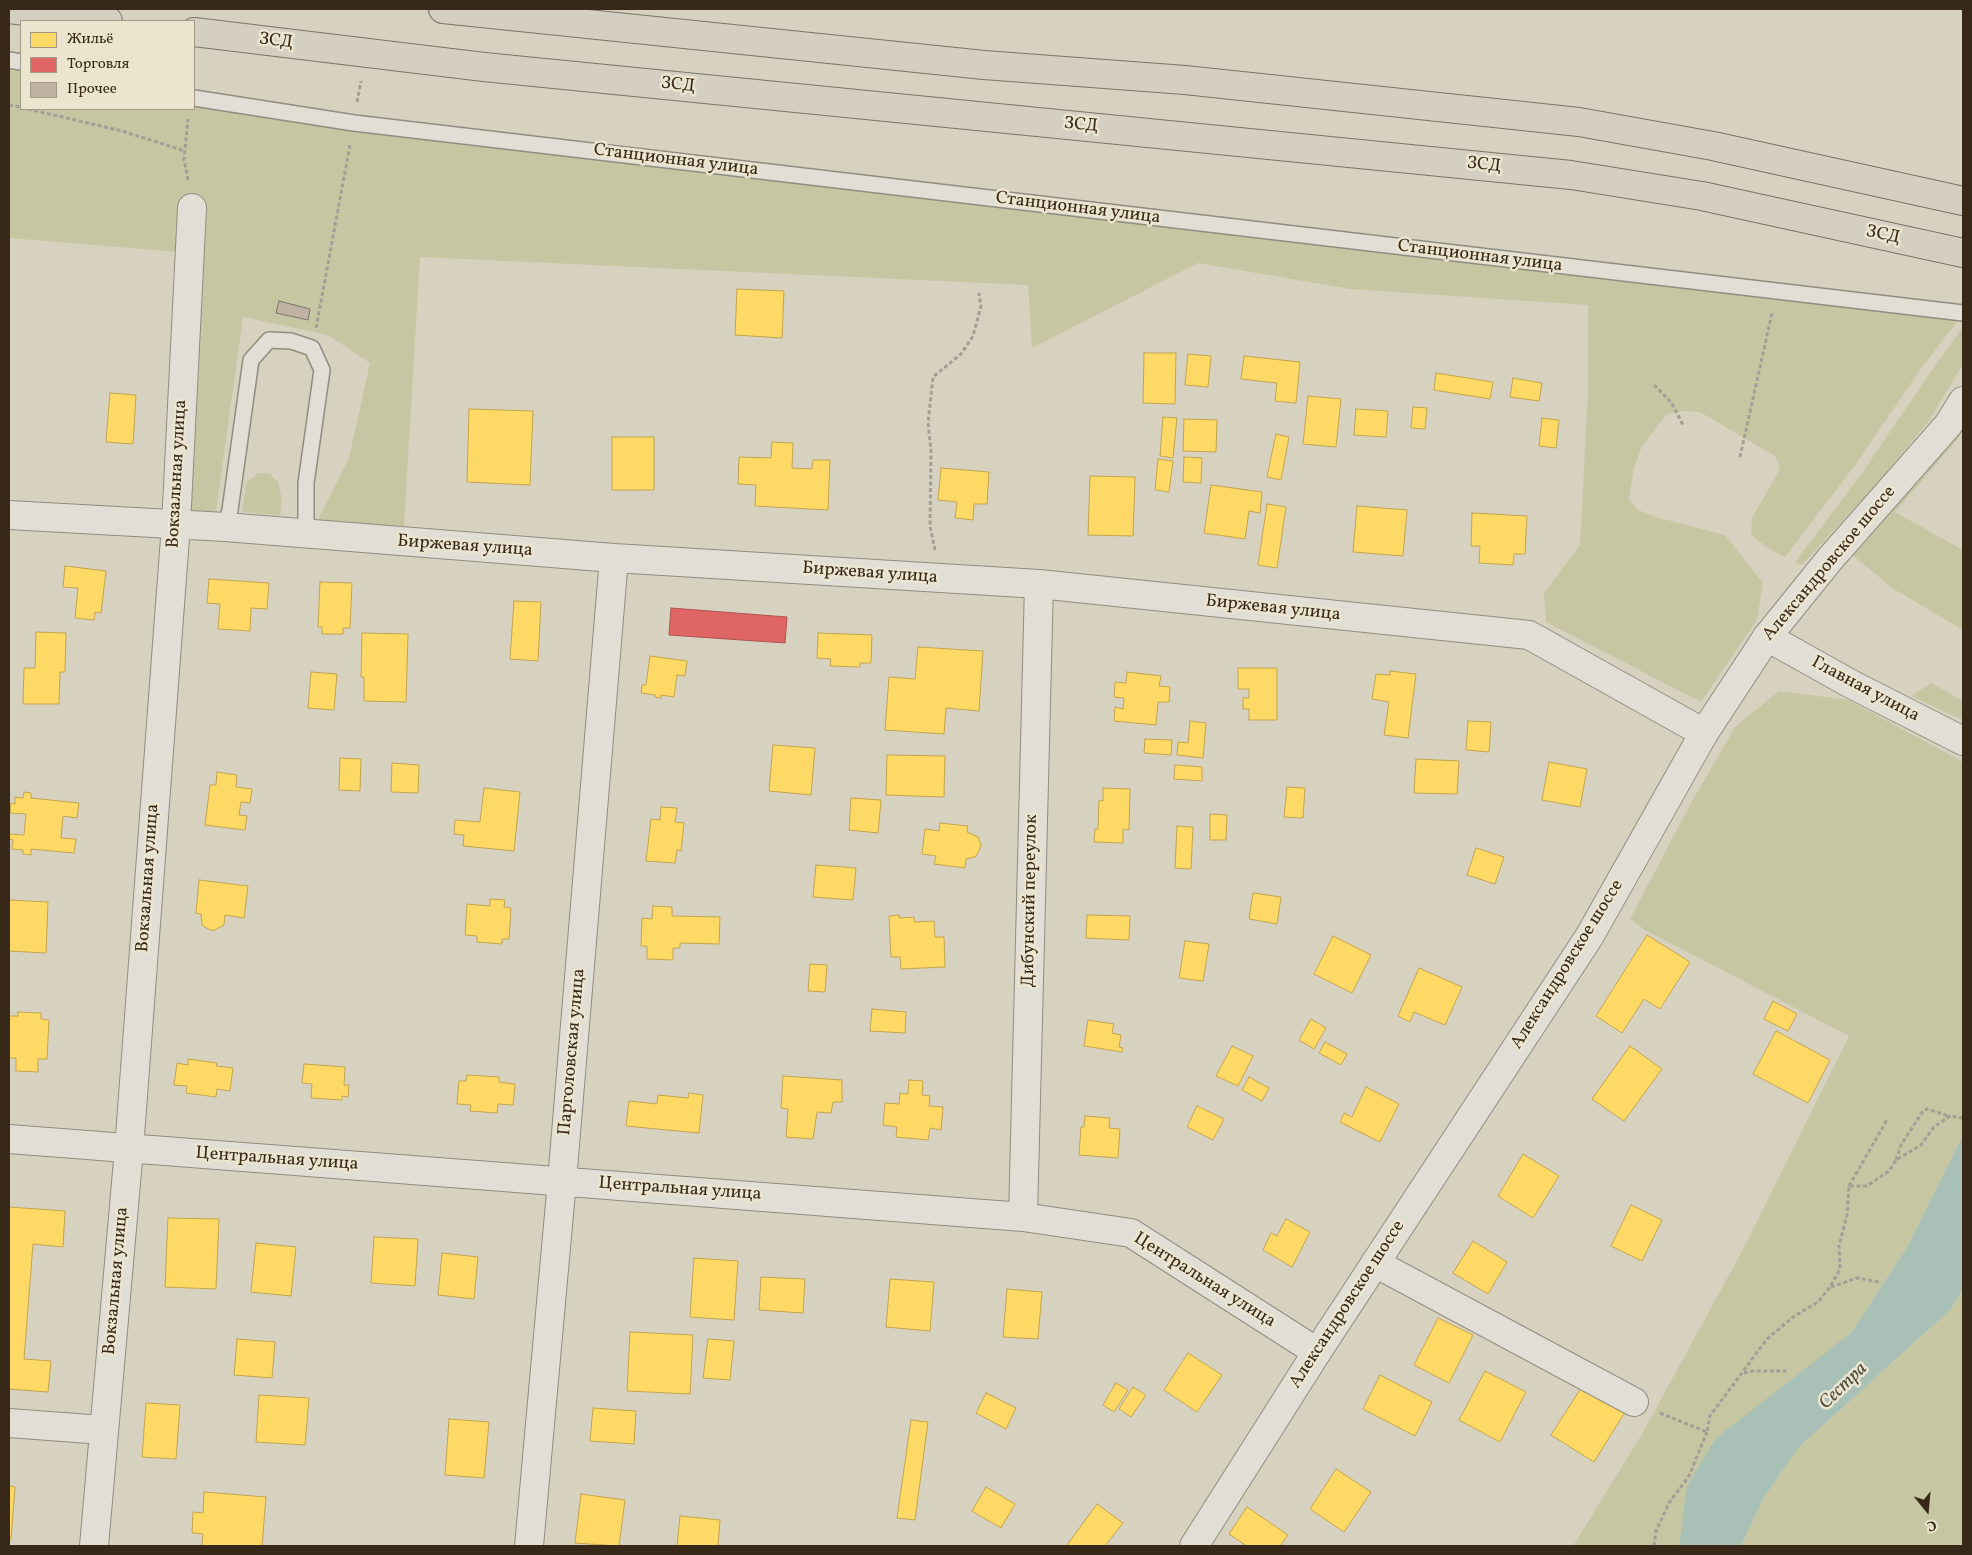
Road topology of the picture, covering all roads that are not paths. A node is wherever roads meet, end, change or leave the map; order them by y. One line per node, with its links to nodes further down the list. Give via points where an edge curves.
1 (9, 9): 3 (highway)
2 (442, 9): 6 (highway, via 984,65 1185,80 1579,122 1712,146)
3 (100, 20)
4 (195, 32): 8 (highway, ЗСД, via 484,67 1571,174 1702,196)
5 (195, 98): 9 (lane, Станционная улица, via 354,123)
6 (1963, 201)
7 (192, 208): 12 (street, Вокзальная улица)
8 (1963, 253)
9 (1963, 313)
10 (1963, 400): 17 (street, Александровское шоссе, via 1948,425 1830,559)
11 (9, 515): 12 (street, Биржевая улица)
12 (176, 525): 13 (street, Биржевая улица); 21 (street, Вокзальная улица)
13 (225, 527): 14 (street, Биржевая улица); 14 (lane, via 251,360 268,340 291,342 312,348 322,370 306,483)
14 (306, 535): 15 (street, Биржевая улица)
15 (614, 558): 16 (street, Биржевая улица); 22 (street, Парголовская улица)
16 (1039, 584): 18 (street, Биржевая улица, via 1528,635); 23 (street, Дибунский переулок)
17 (1767, 637): 18 (street, Александровское шоссе); 19 (street, Главная улица)
18 (1704, 733): 24 (street, Александровское шоссе, via 1589,937)
19 (1963, 741)
20 (9, 1139): 21 (street, Центральная улица)
21 (129, 1149): 22 (street, Центральная улица); 28 (street, Вокзальная улица)
22 (562, 1181): 23 (street, Центральная улица); 30 (street, Парголовская улица)
23 (1023, 1217): 25 (street, Центральная улица, via 1131,1234)
24 (1375, 1263): 25 (street, Александровское шоссе); 26 (street)
25 (1317, 1352): 31 (street, Александровское шоссе)
26 (1634, 1402)
27 (9, 1423): 28 (street)
28 (103, 1430): 29 (street, Вокзальная улица)
29 (94, 1546)
30 (529, 1546)
31 (1194, 1546)

